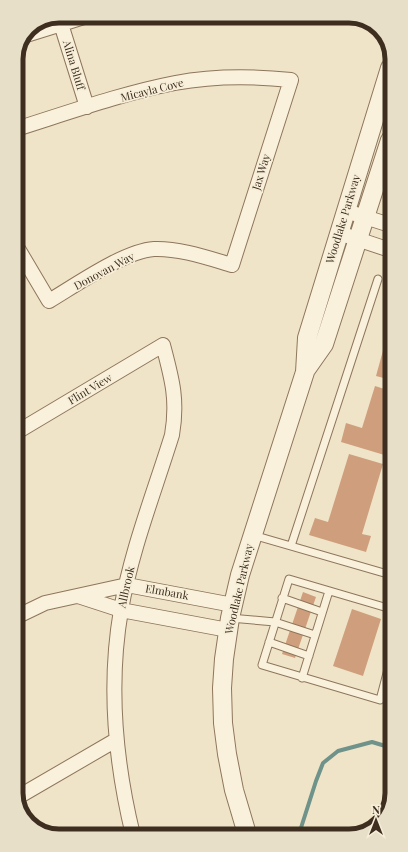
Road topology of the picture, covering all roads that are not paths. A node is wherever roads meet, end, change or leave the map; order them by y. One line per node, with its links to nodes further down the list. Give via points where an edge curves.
1 (64, 23): 2 (street)
2 (61, 24): 3 (street); 6 (street, Alina Bluff)
3 (35, 32)
4 (291, 80): 6 (street, Micayla Cove, via 262,77 175,83); 16 (street, Jax Way)
5 (385, 84): 9 (street, Woodlake Parkway)
6 (87, 107): 7 (street, Micayla Cove)
7 (23, 127)
8 (385, 156): 10 (street, Woodlake Parkway)
9 (346, 211): 10 (street); 12 (street, Woodlake Parkway)
10 (366, 217): 11 (street); 13 (street, Woodlake Parkway)
11 (385, 223)
12 (339, 233): 13 (street); 19 (street, Woodlake Parkway, via 307,338)
13 (359, 239): 14 (street); 19 (street, Woodlake Parkway, via 324,344)
14 (385, 248)
15 (23, 257): 16 (street, Donovan Way, via 49,301 130,254 155,249 192,254)
16 (232, 265)
17 (378, 279): 22 (lane)
18 (163, 345): 20 (street, Flint View); 24 (street, Allbrook, via 176,401 174,424)
19 (305, 372): 21 (street, Woodlake Parkway)
20 (23, 428)
21 (251, 534): 22 (lane); 32 (street, Woodlake Parkway)
22 (291, 546): 23 (lane)
23 (385, 574)
24 (127, 585): 26 (street, Elmbank); 29 (street, Allbrook); 32 (street, Elmbank)
25 (329, 590): 27 (lane, via 288,579); 28 (lane); 30 (lane)
26 (77, 596): 29 (street); 31 (street, Elmbank, via 46,603)
27 (282, 598): 30 (lane); 33 (lane)
28 (385, 607)
29 (121, 610): 32 (street); 39 (street, Allbrook, via 114,666)
30 (322, 612): 34 (lane)
31 (23, 614)
32 (230, 617): 33 (lane); 42 (street, Woodlake Parkway, via 222,688 223,723 234,790)
33 (275, 622): 34 (lane); 35 (lane)
34 (315, 635): 36 (lane)
35 (269, 642): 36 (lane); 37 (lane, via 262,665)
36 (309, 656): 37 (lane)
37 (302, 678): 38 (lane, via 380,700)
38 (385, 682)
39 (116, 740): 40 (street); 41 (street, Allbrook, via 124,802)
40 (23, 795)
41 (131, 829)
42 (246, 829)

